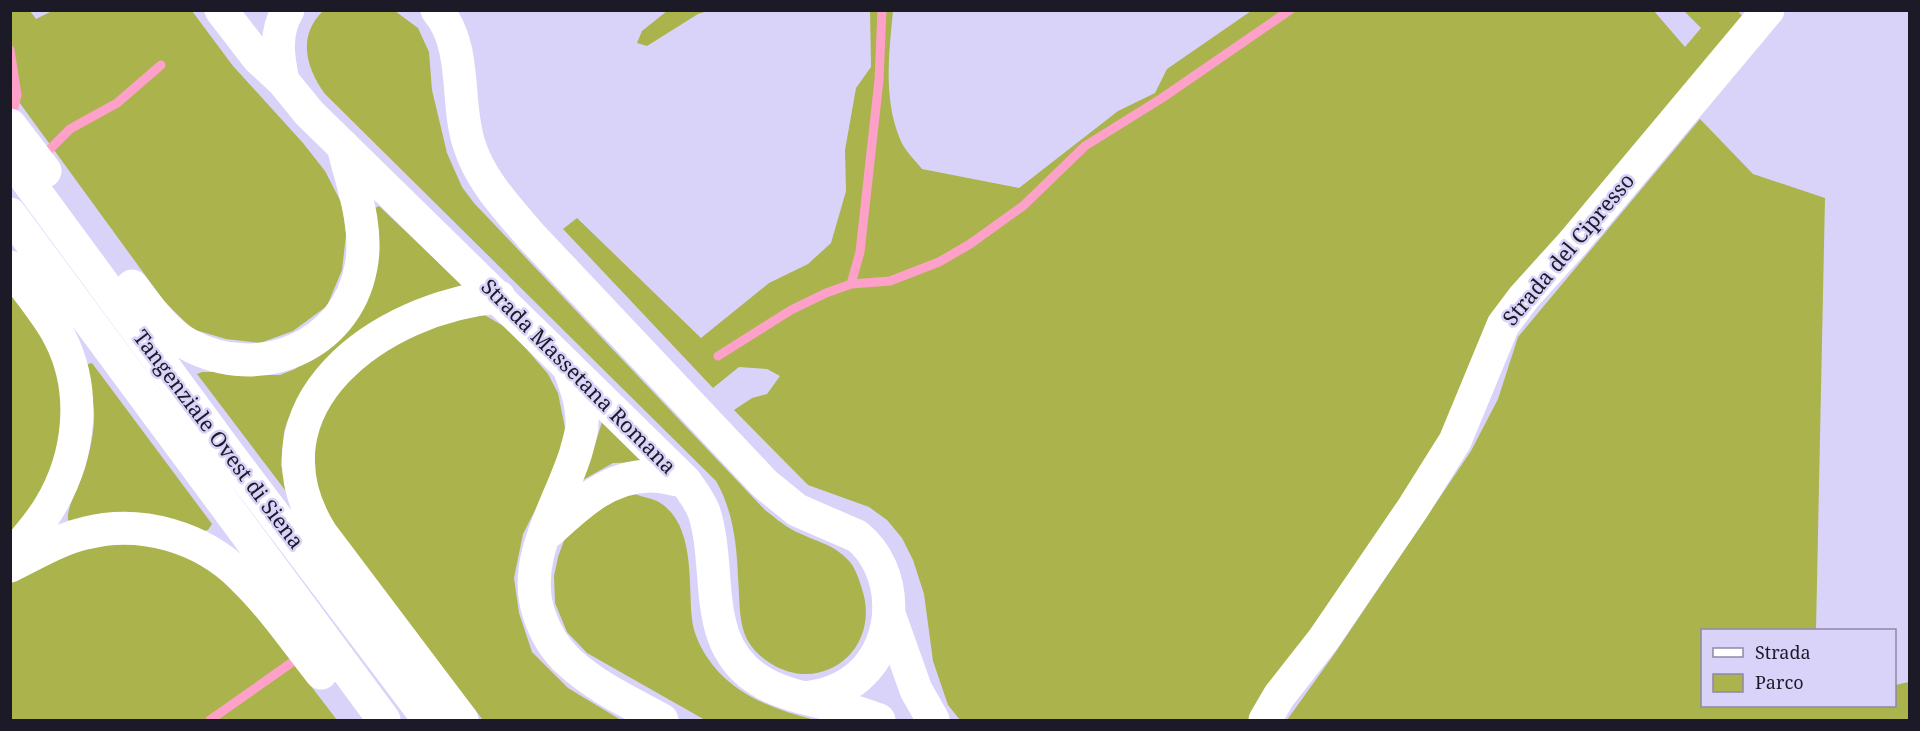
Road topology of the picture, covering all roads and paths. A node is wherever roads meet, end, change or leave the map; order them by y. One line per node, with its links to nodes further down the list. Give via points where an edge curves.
1 (221, 10): 5 (main road, Strada Massetana Romana, via 258,58)
2 (288, 10): 5 (main road, via 279,33)
3 (437, 10): 17 (main road, via 454,38 468,142 479,170 498,197 774,493 797,510 864,542 885,575)
4 (1768, 10): 26 (main road, Strada del Cipresso, via 1503,325 1455,441)
5 (283, 81): 7 (main road, Strada Massetana Romana)
6 (10, 125): 7 (main road, via 148,307 178,339 215,356 239,361 264,360 301,348 323,332 343,309 358,280 363,235)
7 (342, 146): 11 (main road, Strada Massetana Romana)
8 (10, 157): 21 (main road, Tangenziale Ovest di Siena)
9 (10, 214): 20 (main road, Tangenziale Ovest di Siena)
10 (10, 267): 15 (main road, via 59,335 77,394 75,438 63,481 36,527)
11 (499, 297): 12 (main road, Strada Massetana Romana); 22 (main road, via 446,305 366,345 325,384 310,407 302,435 299,471 304,501 321,533)
12 (567, 364): 13 (main road, Strada Massetana Romana); 14 (main road, via 580,403 582,428 571,468)
13 (685, 481): 14 (main road, via 651,476 621,481 579,503); 18 (main road, Strada Massetana Romana, via 695,494 708,529 719,621 731,655 761,682)
14 (542, 538): 23 (main road, via 536,558 534,592 537,611 550,639 582,673)
15 (10, 557)
16 (10, 566): 19 (main road, via 86,532 152,530 187,541 241,575)
17 (889, 614): 18 (main road, via 877,650 861,675 827,694); 25 (main road, via 916,690)
18 (804, 698): 24 (main road, Strada Massetana Romana)
19 (358, 720)
20 (384, 720)
21 (429, 720)
22 (462, 720)
23 (662, 720)
24 (879, 720)
25 (933, 720)
26 (1265, 720)

